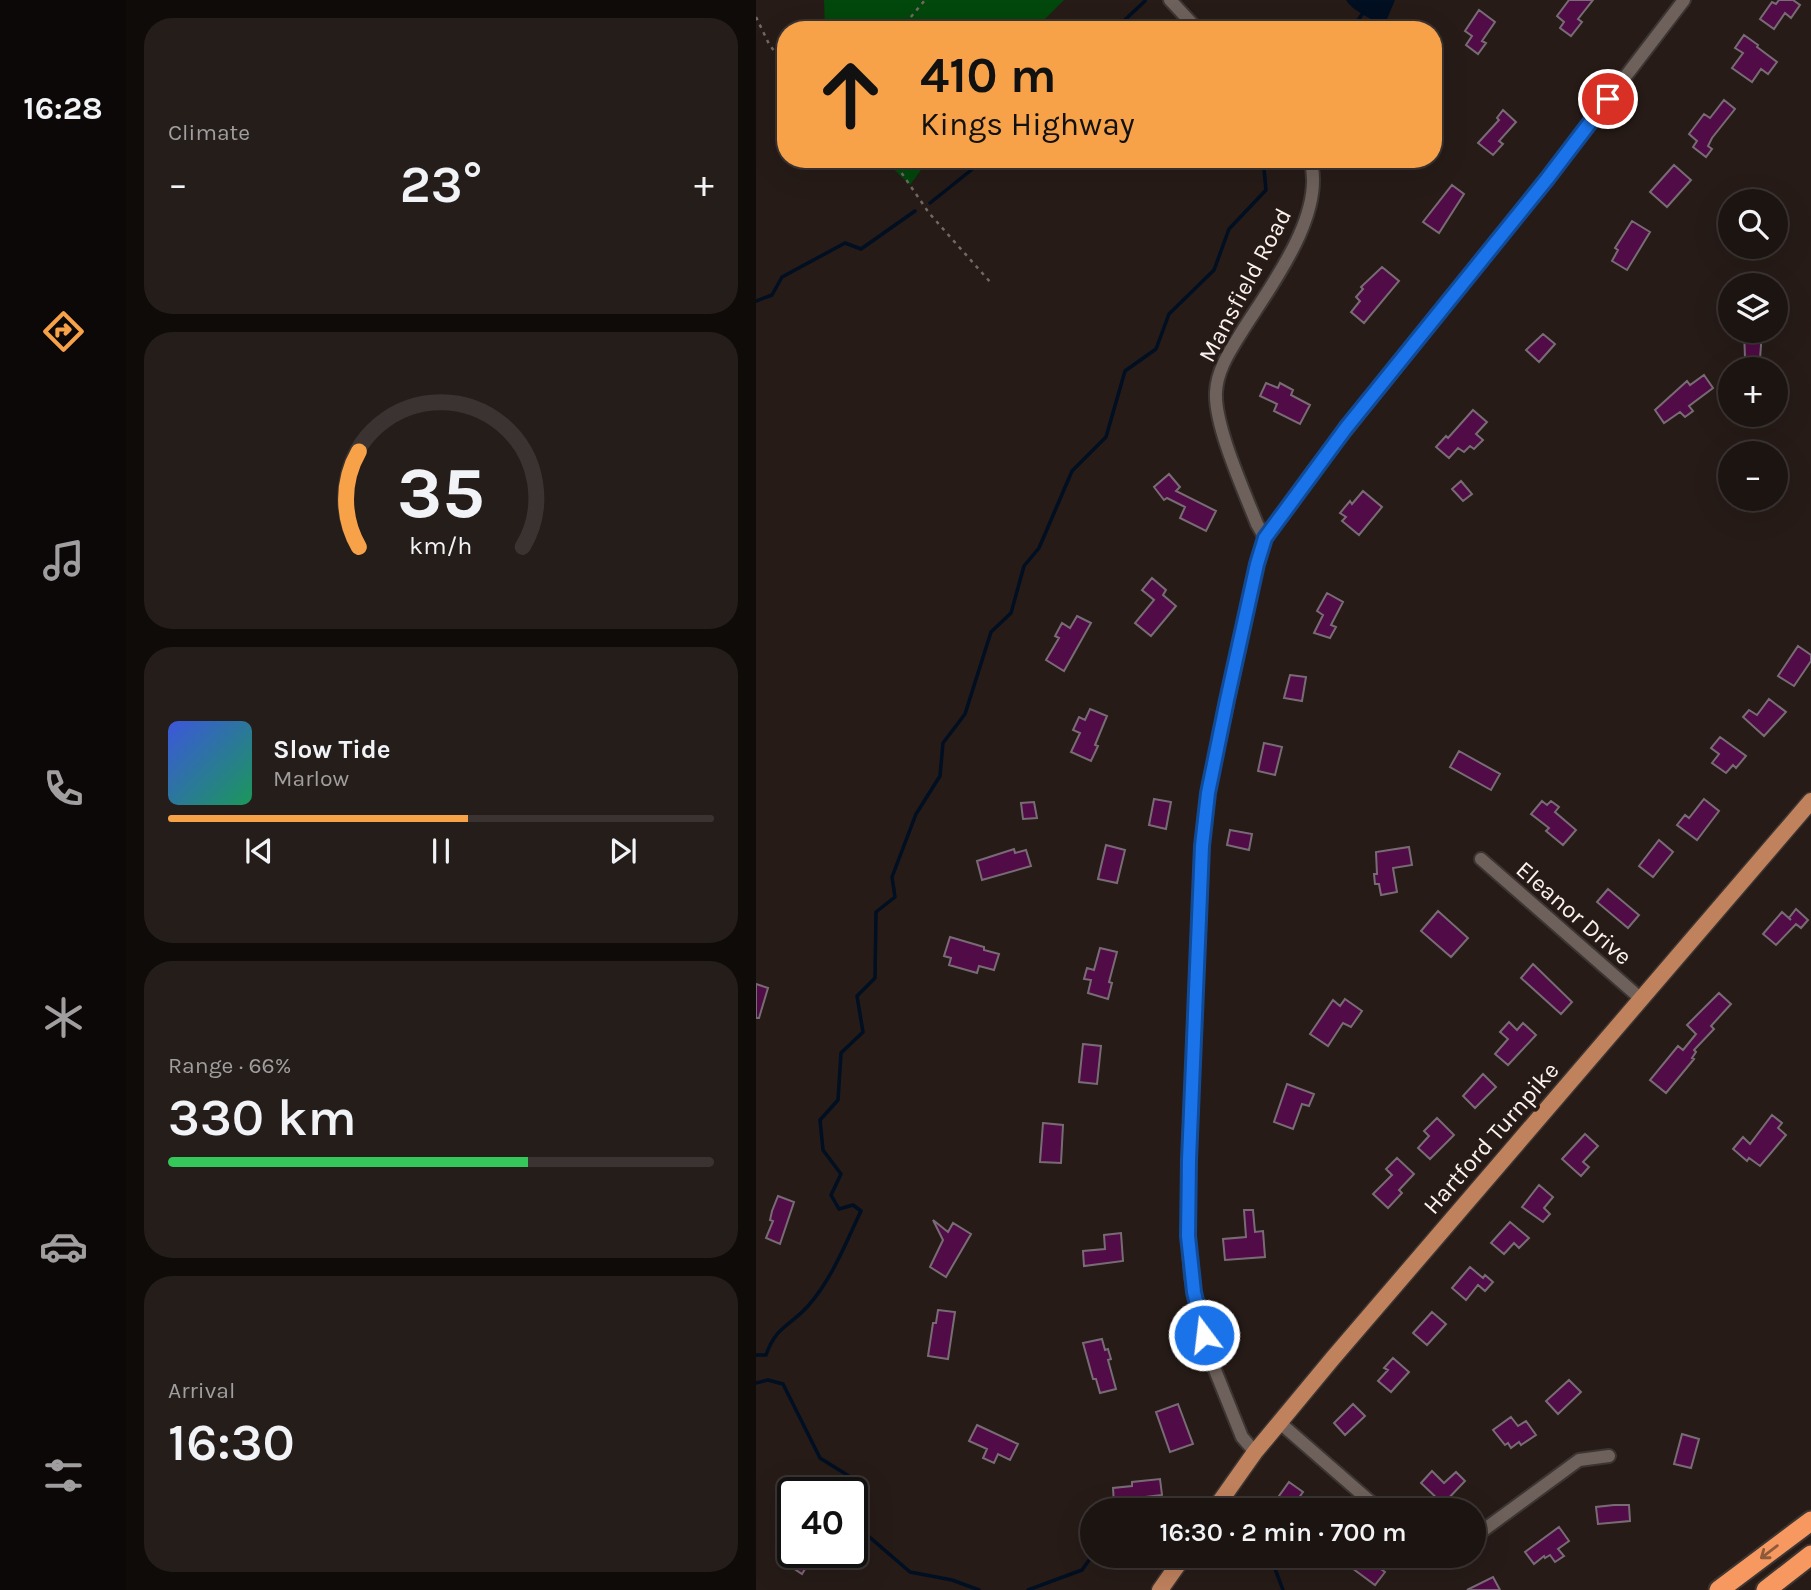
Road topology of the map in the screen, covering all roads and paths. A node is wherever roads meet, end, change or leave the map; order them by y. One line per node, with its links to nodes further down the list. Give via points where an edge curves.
1 (925, 0): 5 (path)
2 (1170, 0): 6 (street)
3 (1684, 0): 11 (street, via 1346,428)
4 (756, 17): 7 (path)
5 (908, 21)
6 (1190, 21)
7 (777, 55)
8 (898, 168): 10 (path, via 929,213)
9 (1311, 168): 11 (street, Mansfield Road, via 1310,207 1286,260 1230,352 1216,389 1219,419)
10 (991, 283)
11 (1265, 538): 16 (street, via 1208,793 1188,1171 1189,1260 1200,1321 1242,1437)
12 (1811, 801): 14 (main road, Hartford Turnpike)
13 (1481, 859): 14 (street, Eleanor Drive)
14 (1640, 998): 15 (main road, Hartford Turnpike)
15 (1279, 1422): 16 (main road, Hartford Turnpike); 19 (street)
16 (1255, 1452): 18 (main road, Hartford Turnpike)
17 (1609, 1456): 21 (street, via 1579,1460)
18 (1222, 1498)
19 (1366, 1498)
20 (1811, 1521): 25 (highway, one-way to 25)
21 (1486, 1528)
22 (1811, 1555): 26 (highway)
23 (1176, 1568): 24 (main road)
24 (1160, 1590)
25 (1719, 1590)
26 (1766, 1590)

